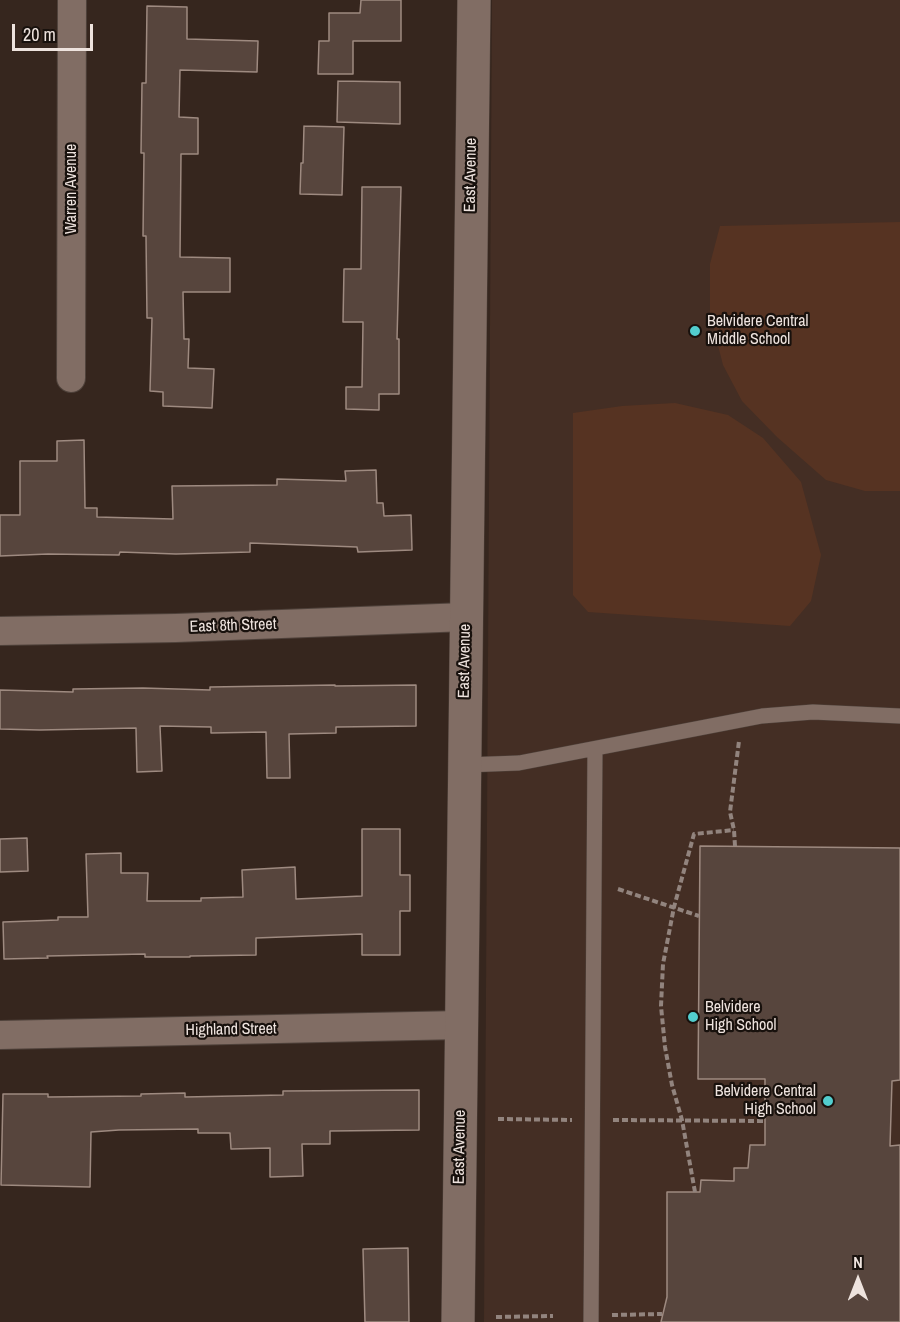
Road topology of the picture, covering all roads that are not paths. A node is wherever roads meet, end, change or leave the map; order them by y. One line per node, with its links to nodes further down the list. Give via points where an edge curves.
1 (72, 0): 3 (street, Warren Avenue)
2 (474, 0): 4 (street, East Avenue)
3 (71, 378)
4 (466, 617): 5 (street, East 8th Street); 8 (street, East Avenue)
5 (0, 631)
6 (900, 716): 7 (lane, via 787,713)
7 (594, 749): 8 (lane, via 519,763); 12 (lane)
8 (464, 765): 9 (street, East Avenue)
9 (462, 1025): 10 (street, Highland Street); 11 (street, East Avenue)
10 (0, 1035)
11 (458, 1322)
12 (591, 1322)

